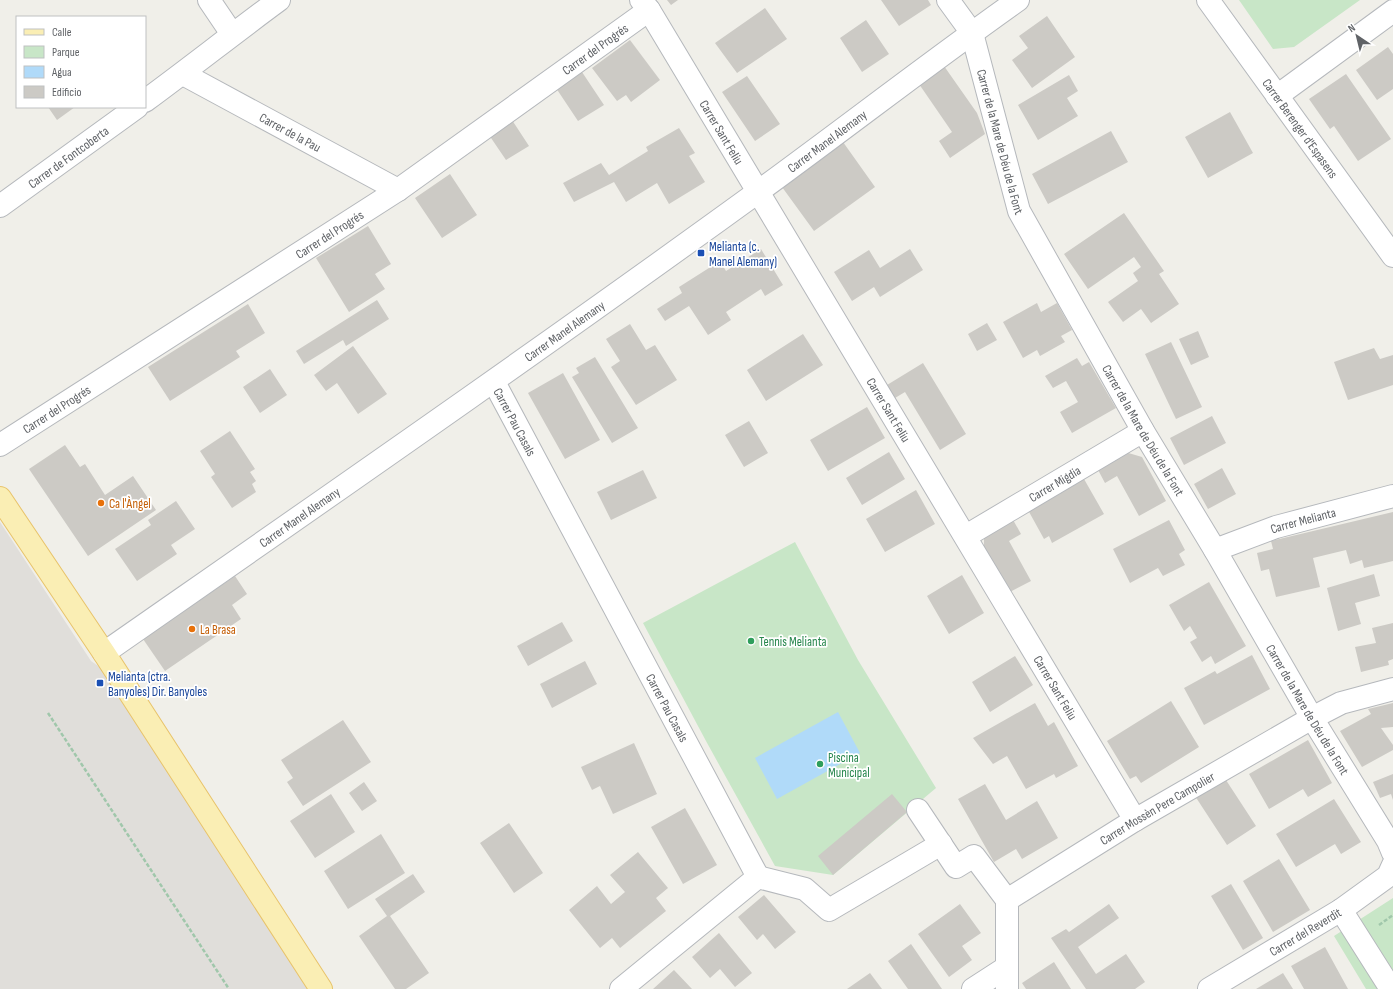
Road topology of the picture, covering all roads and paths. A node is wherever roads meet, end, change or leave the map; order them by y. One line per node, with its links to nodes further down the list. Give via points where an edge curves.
1 (209, 0): 9 (street)
2 (279, 0): 9 (street)
3 (948, 0): 8 (street, Carrer de la Mare de Déu de la Font)
4 (1018, 0): 8 (street, Carrer Manel Alemany)
5 (1208, 0): 11 (street, Carrer Berenger d'Espasens)
6 (645, 5): 14 (street, Carrer del Progrés); 15 (street, Carrer Sant Feliu)
7 (1393, 11): 11 (street)
8 (972, 33): 15 (street, Carrer Manel Alemany); 19 (street, Carrer de la Mare de Déu de la Font, via 1019,211)
9 (232, 34): 10 (street)
10 (183, 74): 12 (street); 14 (street, Carrer de la Pau)
11 (1277, 96): 17 (street, Carrer Berenger d'Espasens)
12 (146, 100)
13 (136, 108): 16 (street, Carrer de Fontcoberta)
14 (398, 190): 20 (street, Carrer del Progrés)
15 (757, 193): 18 (street, Carrer Manel Alemany); 23 (street, Carrer Sant Feliu)
16 (0, 206)
17 (1393, 256)
18 (494, 382): 25 (street, Carrer Manel Alemany); 34 (street, Carrer Pau Casals)
19 (1143, 431): 23 (street, Carrer Migdia); 24 (street, Carrer de la Mare de Déu de la Font)
20 (0, 445)
21 (1393, 496): 24 (street, Carrer Melianta, via 1276,527)
22 (0, 498): 25 (main road)
23 (966, 536): 30 (street, Carrer Sant Feliu)
24 (1215, 550): 28 (street, Carrer de la Mare de Déu de la Font)
25 (104, 653): 39 (main road)
26 (1393, 689): 28 (street, Carrer Mossèn Pere Campolier, via 1341,703)
27 (48, 713): 38 (path)
28 (1312, 718): 30 (street, Carrer Mossèn Pere Campolier); 32 (street, Carrer de la Mare de Déu de la Font)
29 (918, 810): 31 (street)
30 (1135, 820): 35 (street, Carrer Mossèn Pere Campolier)
31 (941, 844): 34 (street, via 829,910 805,889); 35 (street, via 956,867 974,856)
32 (1390, 847)
33 (1393, 865): 36 (street, Carrer del Reverdit, via 1388,876)
34 (758, 877): 40 (street)
35 (1007, 900): 37 (street)
36 (1341, 910): 43 (street, Carrer del Reverdit); 44 (street)
37 (1007, 967): 41 (street); 42 (street)
38 (229, 989)
39 (321, 989)
40 (621, 989)
41 (973, 989)
42 (1008, 989)
43 (1210, 989)
44 (1391, 989)

